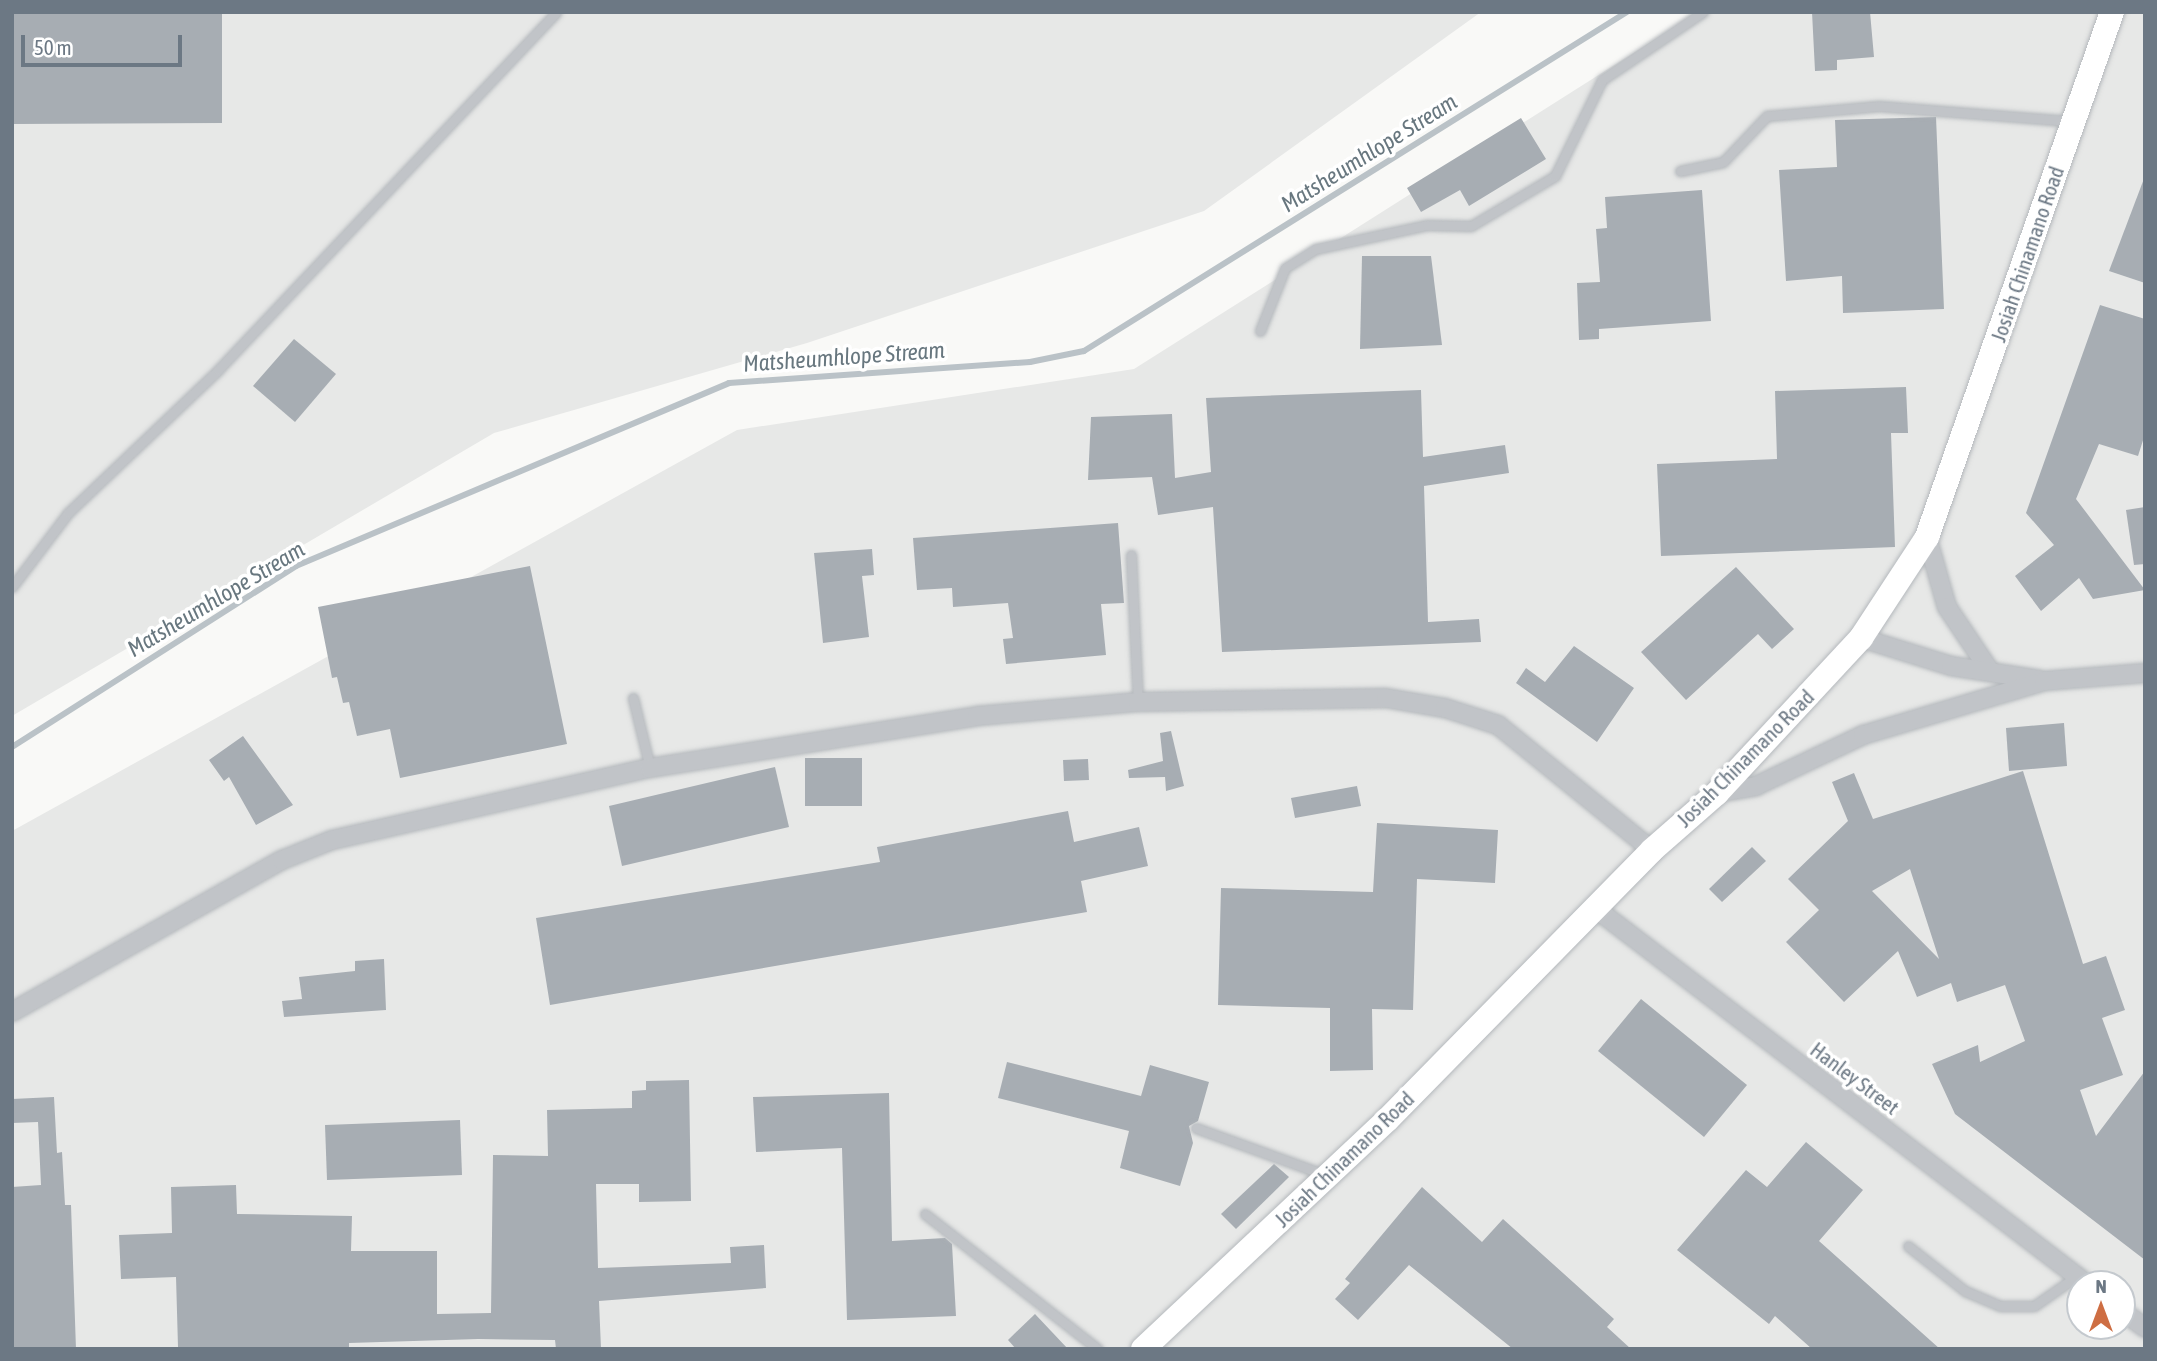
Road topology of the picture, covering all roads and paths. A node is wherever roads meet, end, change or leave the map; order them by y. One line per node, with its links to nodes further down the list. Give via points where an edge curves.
1 (556, 12): 9 (lane, via 218,370 68,513)
2 (1703, 12): 6 (lane, via 1602,80 1555,176 1471,226 1427,225 1315,248 1284,268)
3 (2112, 12): 4 (street, Josiah Chinamano Road)
4 (2073, 121): 5 (lane, via 1879,106 1767,116 1723,162); 7 (street, Josiah Chinamano Road)
5 (1679, 171)
6 (1260, 331)
7 (1927, 537): 10 (street, Josiah Chinamano Road); 11 (street, via 1947,607)
8 (1131, 555): 15 (lane)
9 (12, 587)
10 (1861, 638): 11 (street, via 1904,654); 17 (street, Josiah Chinamano Road)
11 (1990, 671): 13 (street)
12 (2145, 673): 13 (street)
13 (2044, 681): 17 (street, via 1863,735 1756,786)
14 (634, 698): 16 (lane)
15 (1139, 702): 16 (street, via 977,716); 18 (street, via 1386,698 1445,708 1498,726)
16 (650, 768): 20 (street, via 332,840 282,860)
17 (1717, 793): 18 (street, Josiah Chinamano Road)
18 (1652, 850): 19 (street, Josiah Chinamano Road)
19 (1595, 908): 22 (street, Josiah Chinamano Road); 25 (street, Hanley Street)
20 (12, 1012)
21 (1196, 1128): 22 (lane)
22 (1328, 1175): 28 (street, Josiah Chinamano Road)
23 (925, 1214): 27 (lane)
24 (1908, 1246): 26 (lane, via 1965,1291 2000,1306 2034,1306)
25 (2069, 1270)
26 (2066, 1289)
27 (1098, 1349)
28 (1143, 1349)

